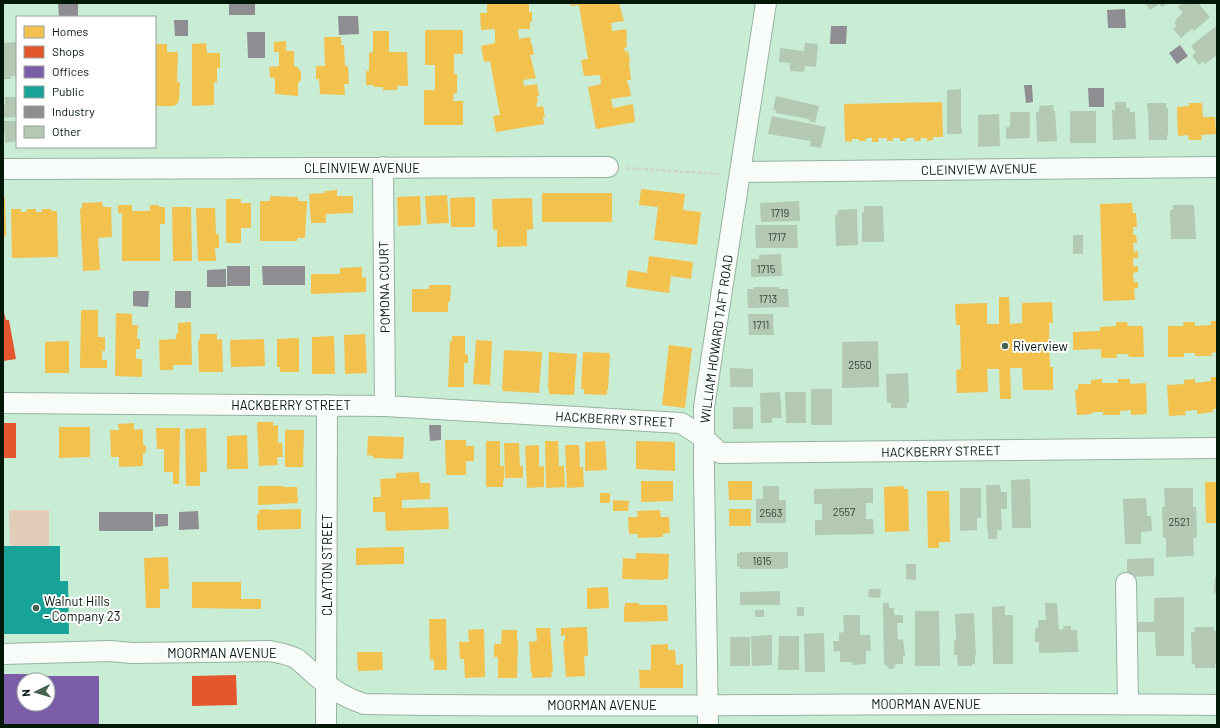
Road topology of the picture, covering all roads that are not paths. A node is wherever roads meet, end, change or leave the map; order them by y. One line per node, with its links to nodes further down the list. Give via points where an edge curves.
1 (766, 3): 6 (street, WILLIAM HOWARD TAFT ROAD)
2 (383, 167): 3 (street, CLEINVIEW AVENUE); 5 (street, CLEINVIEW AVENUE); 9 (street, POMONA COURT)
3 (608, 167)
4 (1217, 167): 6 (street, CLEINVIEW AVENUE)
5 (3, 169)
6 (740, 172): 10 (street, WILLIAM HOWARD TAFT ROAD, via 704,407)
7 (3, 404): 8 (street, HACKBERRY STREET)
8 (327, 405): 9 (street, HACKBERRY STREET); 14 (street, CLAYTON STREET)
9 (385, 406): 10 (street, HACKBERRY STREET, via 681,423)
10 (704, 438): 11 (street, HACKBERRY STREET, via 720,453); 16 (street, WILLIAM HOWARD TAFT ROAD)
11 (1217, 448)
12 (1126, 582): 15 (street)
13 (3, 654): 14 (street, MOORMAN AVENUE, via 270,651 297,659)
14 (326, 685): 16 (street, MOORMAN AVENUE, via 364,704); 18 (street, CLAYTON STREET)
15 (1128, 704): 16 (street, MOORMAN AVENUE); 17 (street, MOORMAN AVENUE)
16 (708, 705): 19 (street, WILLIAM HOWARD TAFT ROAD)
17 (1217, 705)
18 (326, 725)
19 (708, 725)

